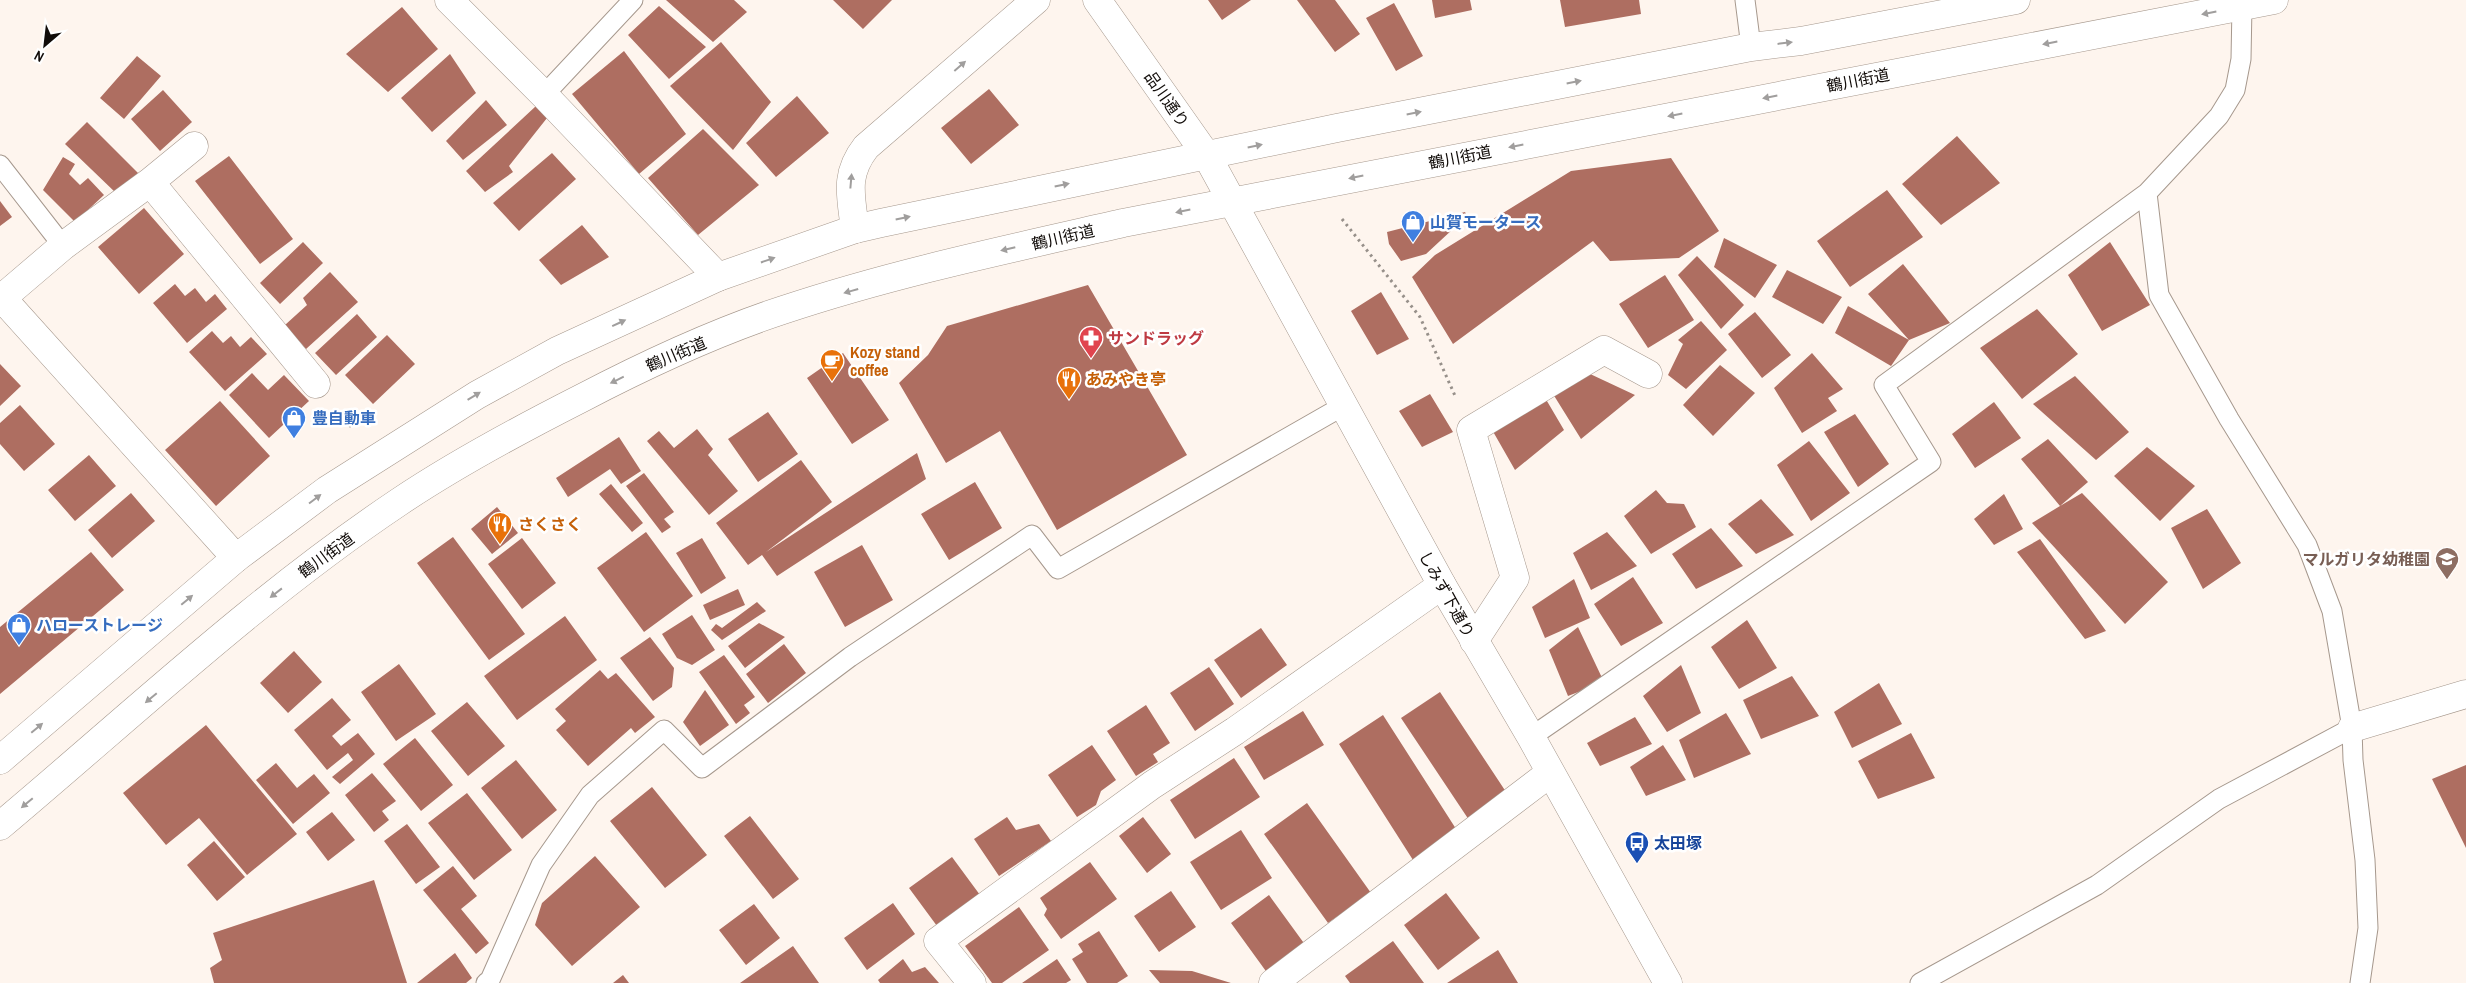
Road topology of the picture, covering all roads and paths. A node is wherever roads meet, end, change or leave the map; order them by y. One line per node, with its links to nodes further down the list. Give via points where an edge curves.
1 (449, 0): 10 (main road)
2 (632, 0): 10 (lane)
3 (1036, 0): 18 (main road, one-way to 3, via 851,175 866,147)
4 (1097, 0): 12 (main road, 品川通り)
5 (1745, 0): 9 (lane)
6 (2016, 0): 9 (main road, one-way to 6, via 1800,41)
7 (2274, 0): 8 (main road, 鶴川街道)
8 (2242, 6): 15 (lane, via 2241,59 2235,90 2219,116); 16 (main road, 鶴川街道, one-way to 16)
9 (1751, 47): 12 (main road, one-way to 9)
10 (544, 94): 20 (main road)
11 (194, 146): 14 (main road)
12 (1207, 156): 16 (main road, 品川通り); 18 (main road, one-way to 12)
13 (0, 165): 19 (lane)
14 (150, 182): 19 (main road); 22 (main road)
15 (2147, 193): 29 (lane, via 2159,294 2229,419 2307,545 2332,610); 30 (lane, via 1884,385 1931,462)
16 (1231, 201): 23 (main road, しみず下通り); 33 (main road, 鶴川街道, one-way to 33, via 951,262 782,310 671,355 533,422 399,502 308,568 238,623)
17 (1342, 219): 24 (path, via 1420,318)
18 (855, 229): 20 (main road, one-way to 18)
19 (63, 246): 25 (main road, via 2,298)
20 (718, 277): 25 (main road, one-way to 20, via 328,490 477,395 557,351)
21 (1648, 374): 24 (main road, via 1604,350)
22 (316, 384)
23 (1343, 406): 26 (main road, しみず下通り); 34 (lane, via 1058,569 1032,535 850,657 702,768 664,730 590,794 541,865)
24 (1471, 430): 27 (main road, via 1515,578)
25 (236, 558): 31 (main road, one-way to 25)
26 (1442, 585): 27 (main road, しみず下通り); 35 (main road, via 1235,731 1152,785 938,941)
27 (1474, 641): 30 (main road, しみず下通り)
28 (2466, 694): 29 (main road)
29 (2352, 728): 38 (lane, via 2219,799 2097,885); 39 (lane, via 2368,928)
30 (1531, 736): 32 (main road, しみず下通り)
31 (0, 760)
32 (1550, 773): 36 (main road); 37 (main road, しみず下通り)
33 (0, 826)
34 (486, 983)
35 (972, 983)
36 (1273, 983)
37 (1668, 983)
38 (1920, 983)
39 (2360, 983)

